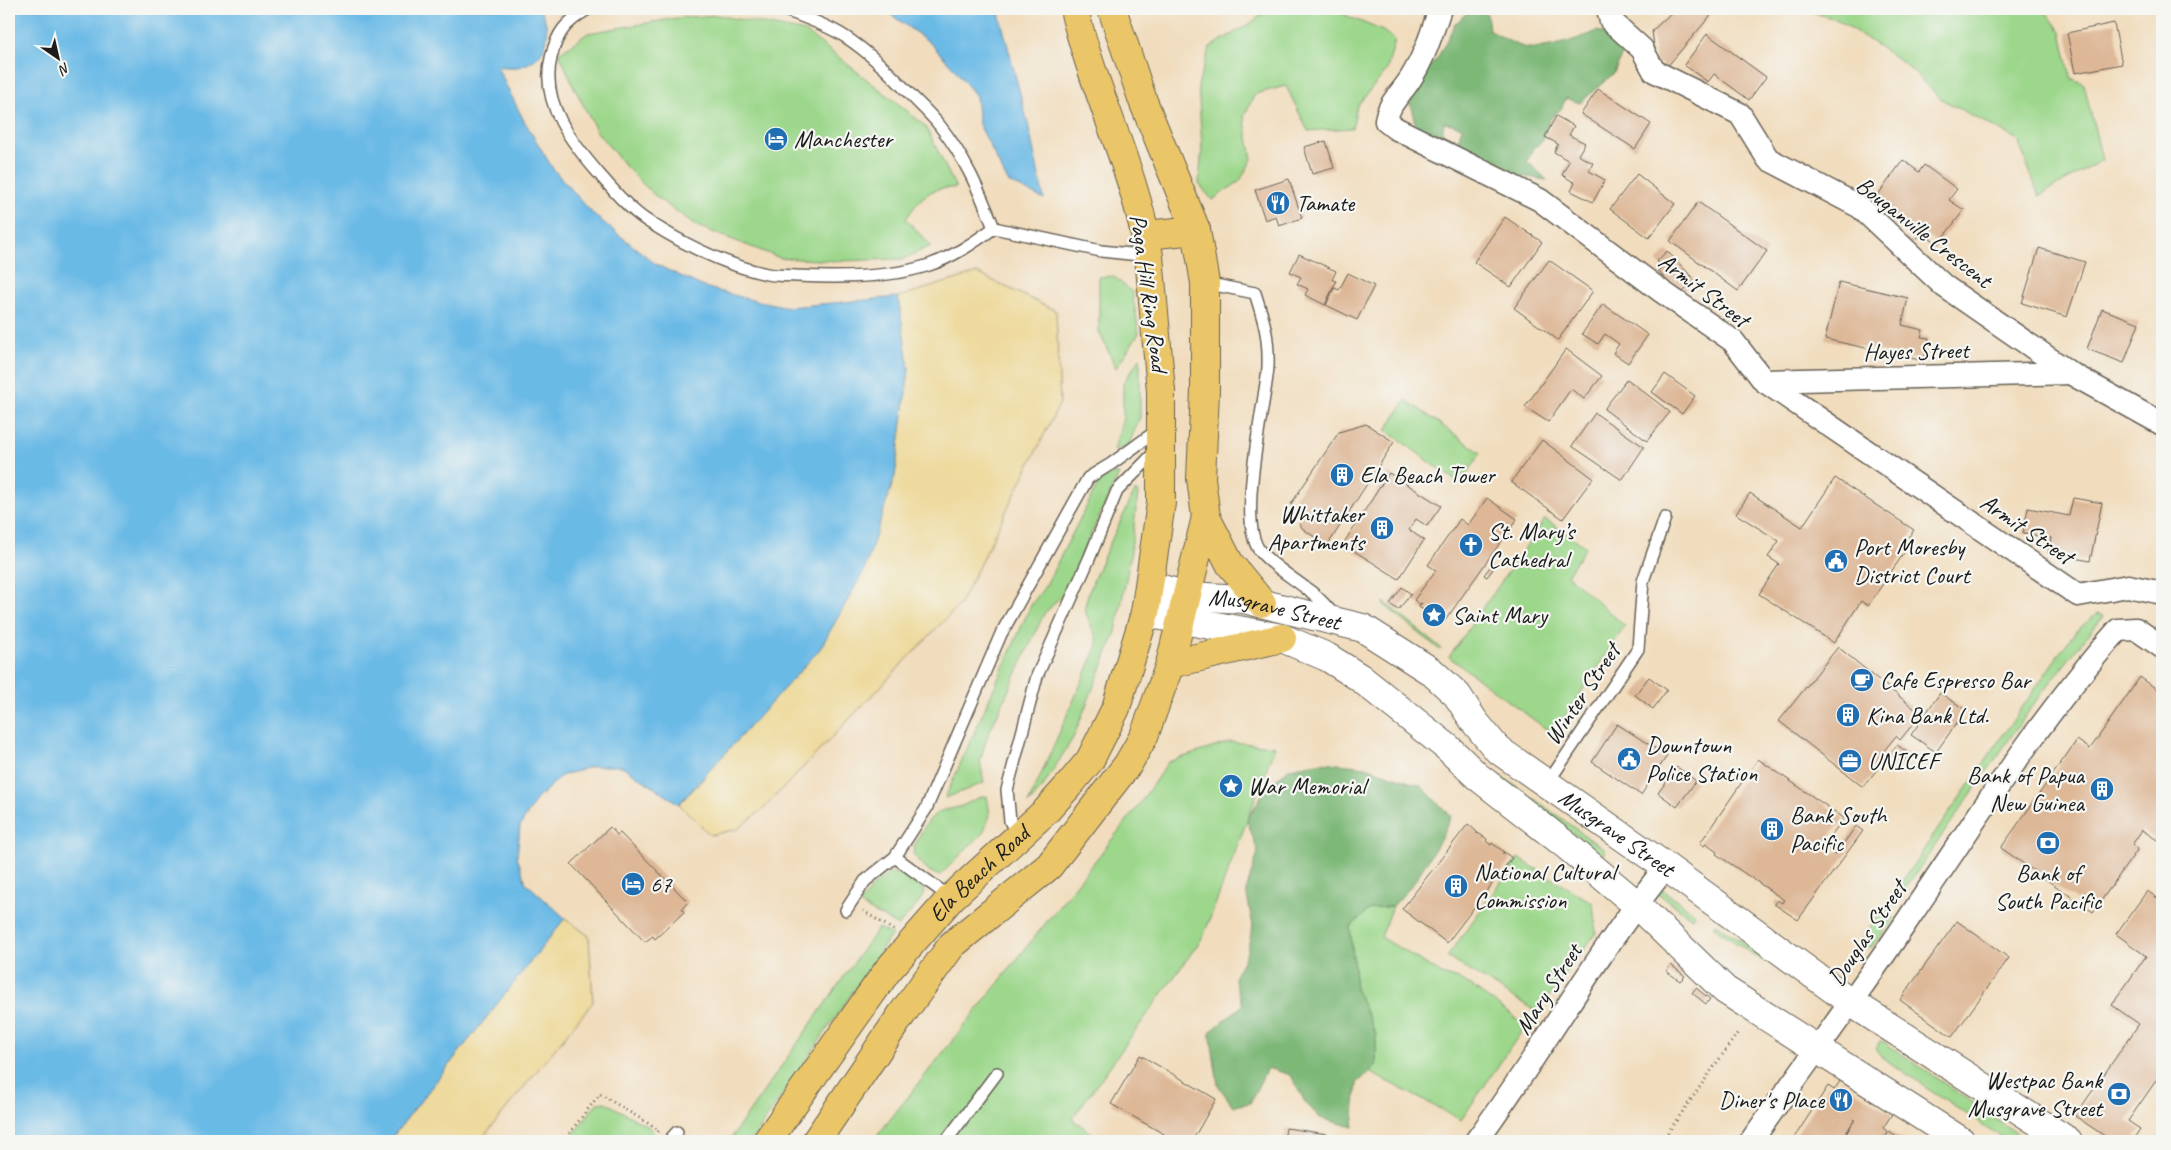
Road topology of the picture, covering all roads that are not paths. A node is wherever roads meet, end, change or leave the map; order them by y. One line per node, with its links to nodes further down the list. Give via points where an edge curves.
1 (588, 9): 7 (lane, via 562,29 554,46 548,68 552,99 570,139 610,187 647,222 676,238 711,256 768,275 826,277 908,271 930,265 965,249)
2 (782, 9): 7 (lane, via 839,33 892,75 940,126 958,153)
3 (1074, 9): 9 (highway, Paga Hill Ring Road, via 1101,100 1128,170)
4 (1112, 9): 8 (highway, Paga Hill Ring Road, via 1142,101)
5 (1440, 9): 12 (street, Armit Street, via 1425,52 1411,78 1387,110 1386,121 1540,200 1733,341)
6 (1608, 9): 11 (street, Bouganville Crescent, via 1611,21 1642,49 1654,71 1740,114 1768,159 1860,208 1944,286)
7 (994, 228): 9 (lane, via 1101,251)
8 (1196, 230): 9 (highway); 10 (highway, Paga Hill Ring Road)
9 (1147, 246): 14 (highway, Paga Hill Ring Road, via 1162,392)
10 (1205, 283): 15 (highway, Paga Hill Ring Road, via 1205,391 1200,478); 22 (lane, via 1255,293 1268,331 1268,367 1252,483 1250,524 1253,538 1259,550 1320,599)
11 (2070, 373): 12 (street, Hayes Street); 13 (street, Bouganville Crescent)
12 (1764, 381): 18 (street, Armit Street, via 2078,595 2128,586)
13 (2162, 424)
14 (1162, 435): 17 (highway, Paga Hill Ring Road, via 1161,503); 29 (lane, via 1117,491 1036,676 1007,790 1010,821); 30 (lane, via 1088,478 1001,634 926,809)
15 (1204, 507): 19 (highway, via 1230,564); 20 (highway, Paga Hill Ring Road)
16 (1665, 518): 28 (lane, Winter Street, via 1643,580 1638,650)
17 (1151, 586): 20 (street, Musgrave Street); 21 (highway, Ela Beach Road)
18 (2162, 593)
19 (1262, 603): 20 (street, Musgrave Street, via 1243,599); 22 (street, Musgrave Street)
20 (1185, 607): 21 (street, Musgrave Street); 23 (street, Musgrave Street); 25 (highway, Ela Beach Road)
21 (1146, 612): 29 (highway, Ela Beach Road, via 1116,708 1090,760 1046,811)
22 (1340, 622): 26 (street, Musgrave Street, via 1363,628 1424,665 1457,695)
23 (1282, 638): 25 (highway); 27 (street, Musgrave Street, via 1326,657 1359,677)
24 (2162, 647): 35 (street, Douglas Street, via 2136,629 2118,630 2097,654 2022,752)
25 (1170, 664): 39 (highway, Ela Beach Road, via 1144,736 1116,783 1049,866 952,945)
26 (1474, 721): 27 (street); 31 (street, Musgrave Street, via 1497,749)
27 (1448, 748): 33 (street, Musgrave Street, via 1477,776)
28 (1553, 775)
29 (1018, 837): 32 (highway, Ela Beach Road)
30 (895, 857): 32 (lane); 34 (lane, via 865,881)
31 (1666, 867): 33 (street, Mary Street); 35 (street, Musgrave Street)
32 (950, 898): 38 (highway, Ela Beach Road, via 879,982)
33 (1636, 904): 36 (street, Musgrave Street, via 1726,990); 41 (street, Mary Street)
34 (850, 908)
35 (1852, 1003): 36 (street, Douglas Street); 44 (street, Musgrave Street)
36 (1816, 1049): 42 (street, Douglas Street); 43 (street, Musgrave Street)
37 (997, 1073): 40 (lane)
38 (767, 1141)
39 (816, 1141)
40 (946, 1141)
41 (1476, 1141)
42 (1751, 1141)
43 (1961, 1141)
44 (2068, 1141)

